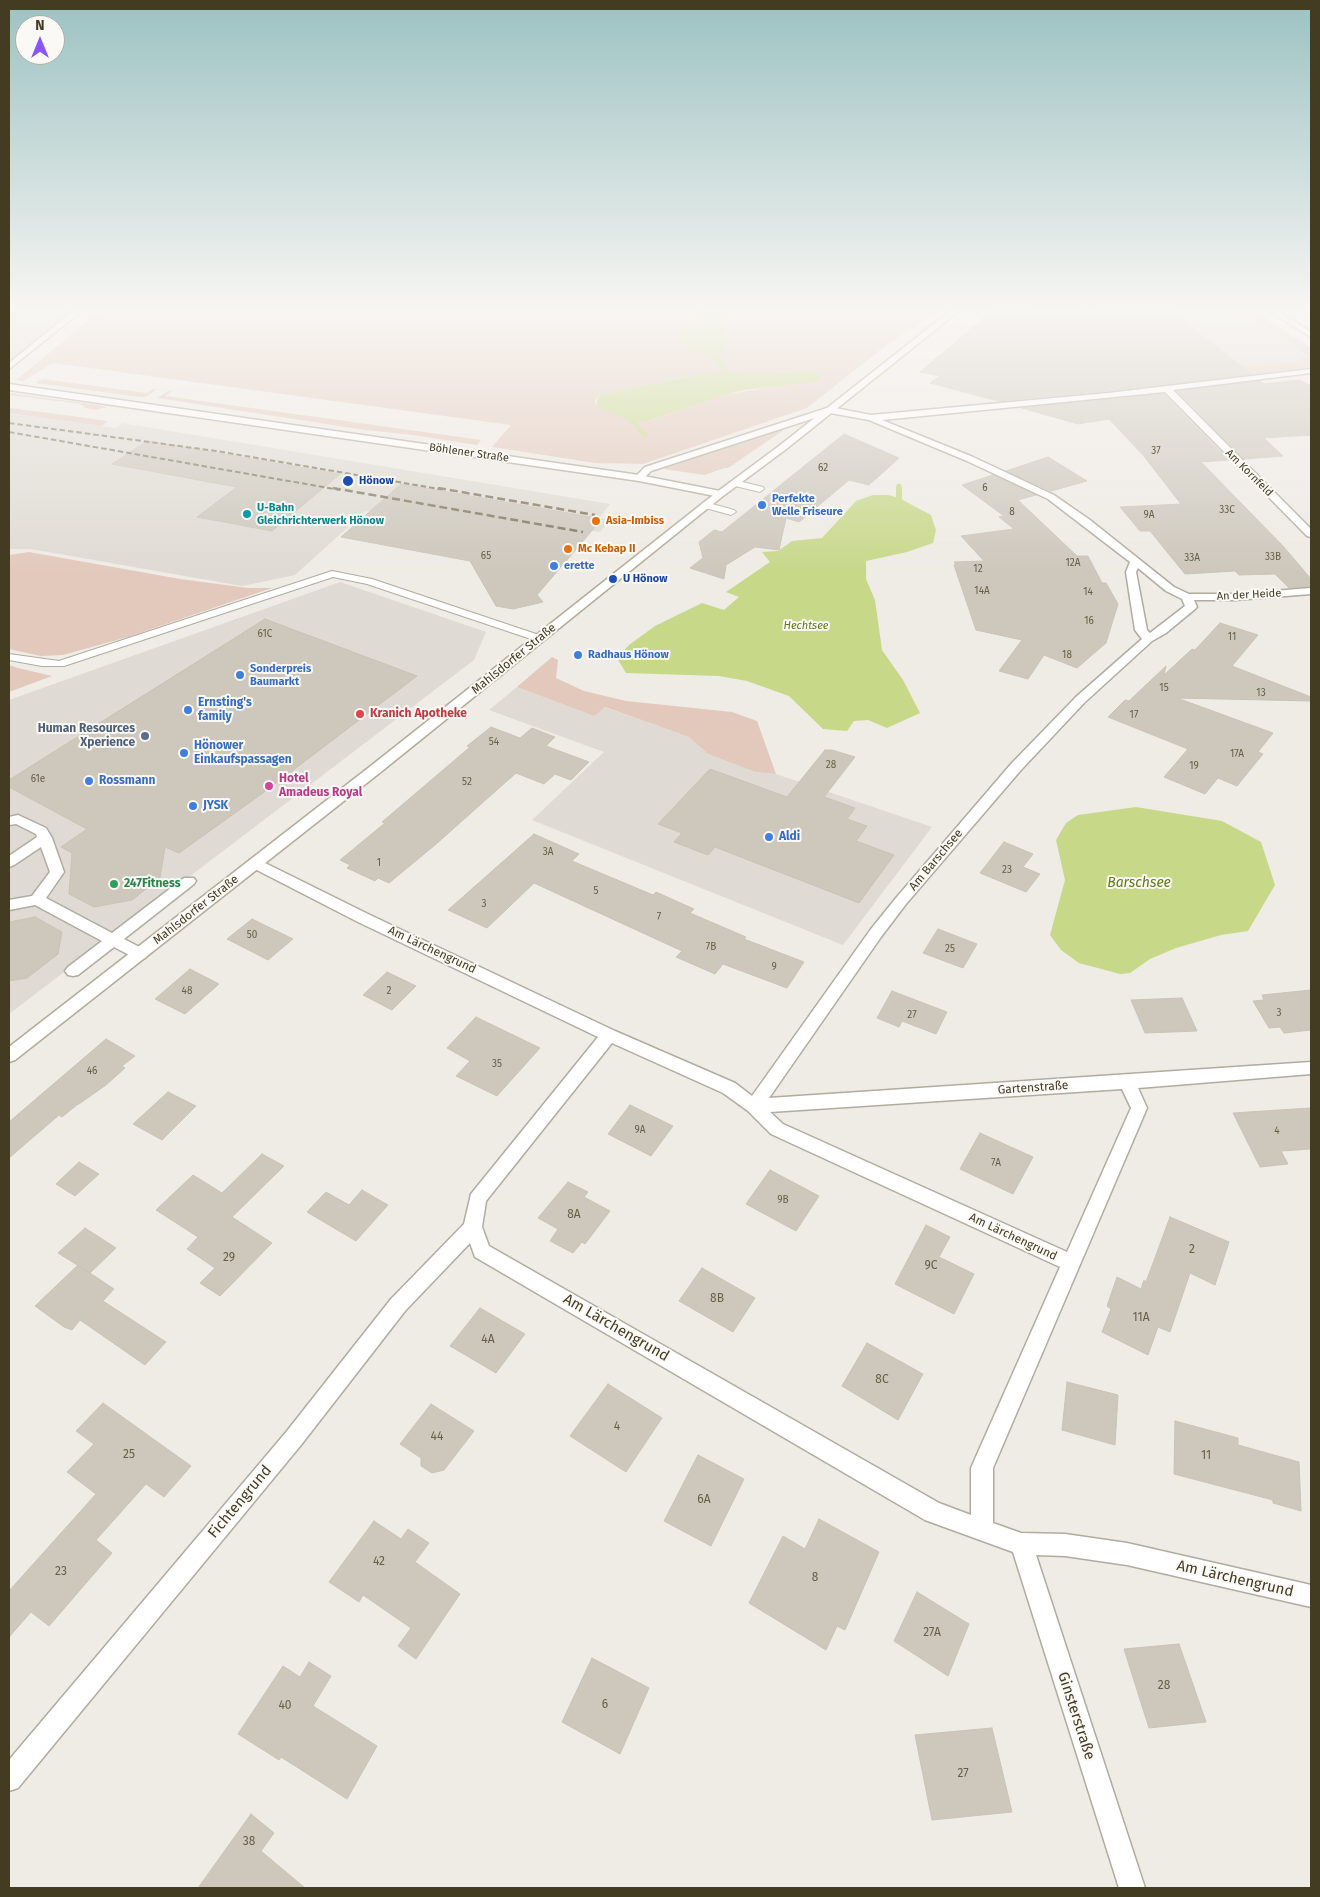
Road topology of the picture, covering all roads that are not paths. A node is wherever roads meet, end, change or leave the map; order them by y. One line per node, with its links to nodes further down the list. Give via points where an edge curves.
1 (74, 396): 7 (street, Böhlener Straße)
2 (848, 396): 5 (street, Mahlsdorfer Straße)
3 (1110, 396): 6 (street)
4 (1173, 396): 13 (street, Am Kornfeld)
5 (830, 410): 6 (street); 7 (street, Mahlsdorfer Straße, via 648,469); 8 (street, Mahlsdorfer Straße)
6 (871, 418): 14 (street, via 1051,497)
7 (638, 478): 10 (street, Böhlener Straße)
8 (734, 483): 9 (lane); 10 (street, Mahlsdorfer Straße)
9 (760, 489)
10 (720, 494): 11 (street, Mahlsdorfer Straße)
11 (705, 506): 12 (lane); 17 (street, Mahlsdorfer Straße)
12 (731, 512)
13 (1311, 534)
14 (1135, 562): 16 (street, via 1170,589); 18 (street, via 1131,572 1141,630)
15 (1311, 591): 16 (street, An der Heide)
16 (1187, 597): 18 (street, Am Barschsee, via 1191,607)
17 (538, 638): 19 (lane, via 368,581 332,574 60,664); 23 (street, Mahlsdorfer Straße)
18 (1148, 639): 34 (street, Am Barschsee, via 1080,700 1016,767 901,901)
19 (9, 657)
20 (9, 821): 21 (street, via 18,819 41,832)
21 (44, 838): 22 (street); 25 (street, via 57,872)
22 (9, 862)
23 (256, 864): 28 (street, Mahlsdorfer Straße); 30 (street, Am Lärchengrund)
24 (188, 881): 27 (street)
25 (38, 900): 26 (street); 27 (street)
26 (9, 905)
27 (114, 940): 28 (street); 29 (street)
28 (140, 954): 31 (street, Mahlsdorfer Straße)
29 (73, 971)
30 (609, 1035): 34 (street, Am Lärchengrund, via 729,1088); 35 (street, Am Lärchengrund, via 477,1200)
31 (9, 1056)
32 (1311, 1068): 33 (street, Gartenstraße)
33 (1127, 1082): 34 (street, Gartenstraße); 36 (street, Am Lärchengrund, via 1139,1108)
34 (754, 1106): 36 (street, Am Lärchengrund, via 777,1129)
35 (473, 1227): 37 (street, Am Lärchengrund, via 482,1251 933,1512); 40 (street, Fichtengrund, via 398,1305 294,1438)
36 (1072, 1263): 37 (street, Am Lärchengrund, via 982,1468)
37 (982, 1530): 38 (street, Am Lärchengrund)
38 (1021, 1544): 39 (street, Am Lärchengrund, via 1065,1545 1127,1554); 41 (street, Ginsterstraße)
39 (1311, 1596)
40 (9, 1779)
41 (1132, 1888)

